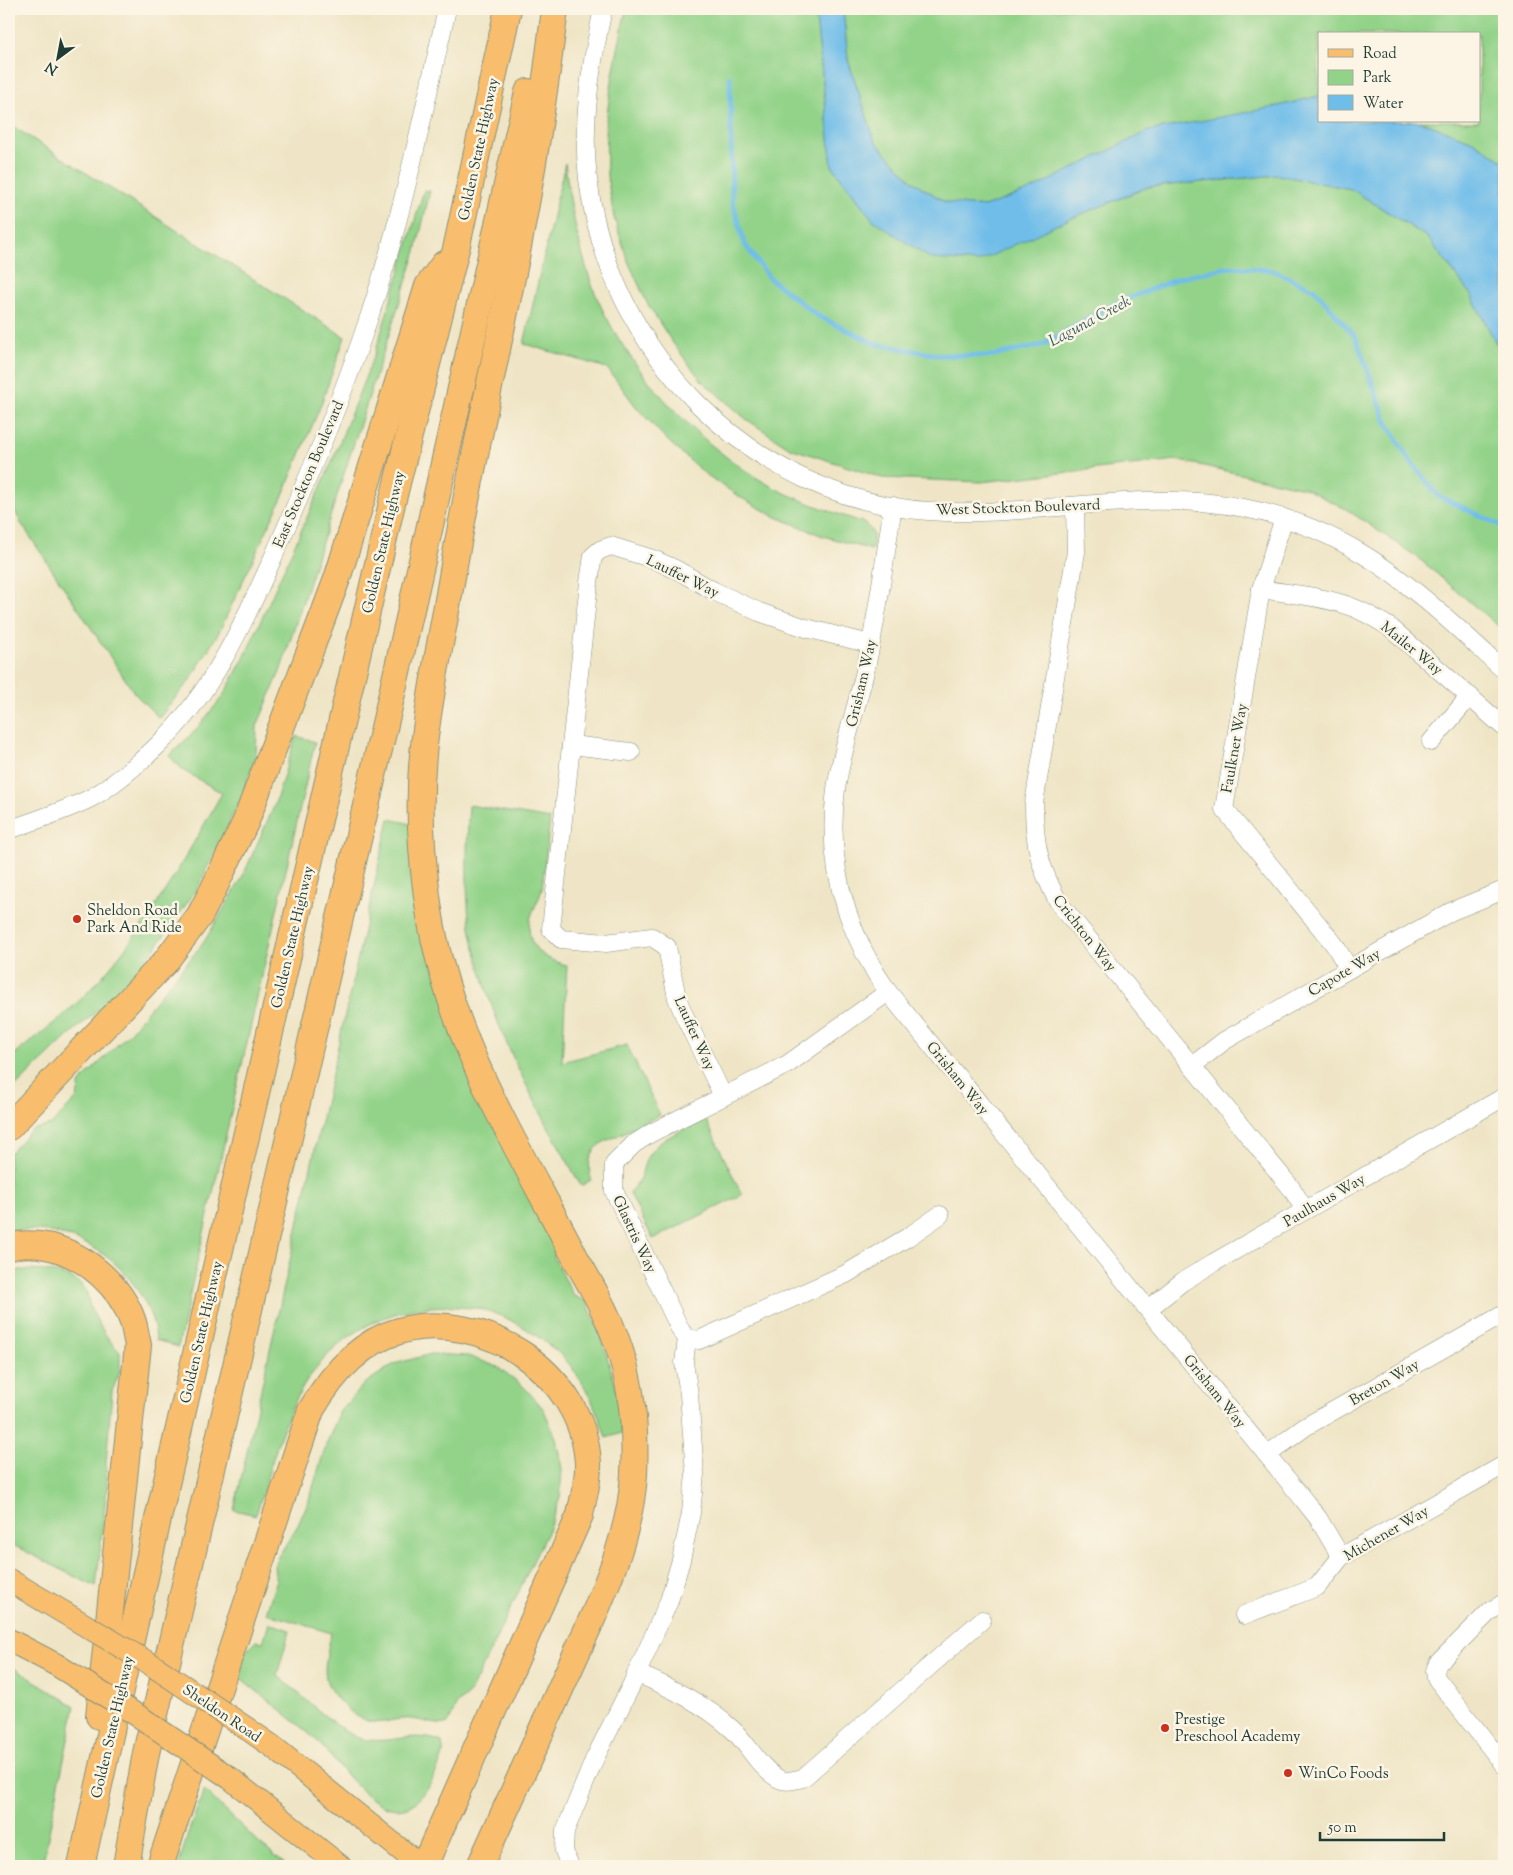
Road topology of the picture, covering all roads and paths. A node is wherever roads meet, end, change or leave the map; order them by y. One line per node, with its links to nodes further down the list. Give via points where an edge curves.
1 (447, 9): 18 (street, East Stockton Boulevard, via 418,137 364,334 306,483 239,632 196,702 163,740 127,772 92,797)
2 (508, 9): 6 (highway, Golden State Highway)
3 (546, 9): 43 (highway, via 389,706 146,1753)
4 (556, 9): 47 (highway, via 518,244 466,496 424,740 422,843 428,907 451,1004 504,1124 593,1290 617,1342 628,1385 634,1434 634,1478 626,1528 610,1578)
5 (603, 9): 7 (street, West Stockton Boulevard, via 588,92 585,128 588,180 601,244 631,317 672,376 728,432 794,474 824,487)
6 (457, 246): 25 (highway, via 428,286 337,579 246,821 200,916 165,962); 42 (highway, Golden State Highway, via 392,503)
7 (893, 506): 8 (street, West Stockton Boulevard, via 966,513); 11 (street, Grisham Way)
8 (1075, 506): 9 (street, West Stockton Boulevard, via 1166,500 1206,502); 22 (street, Crichton Way, via 1076,552 1034,803 1038,855 1058,903)
9 (1284, 518): 10 (street, Faulkner Way); 12 (street, West Stockton Boulevard, via 1360,553 1398,579)
10 (1261, 589): 13 (street, Mailer Way, via 1330,600 1370,615 1391,628); 20 (street, Faulkner Way, via 1224,809 1334,944)
11 (870, 644): 16 (street, Lauffer Way, via 759,612 653,559 611,546 594,556); 21 (street, Grisham Way, via 836,788 834,858 848,917 862,951)
12 (1504, 670)
13 (1470, 696): 14 (street, Mailer Way); 15 (street)
14 (1504, 727)
15 (1431, 742)
16 (571, 745): 17 (street); 23 (street, Lauffer Way, via 551,929 561,939 606,943 652,937 667,947 677,998)
17 (631, 752)
18 (9, 830)
19 (1504, 890): 20 (street, Capote Way, via 1452,911)
20 (1349, 969): 22 (street, Capote Way, via 1224,1041)
21 (888, 992): 23 (street, Glastris Way, via 795,1059); 29 (street, Grisham Way)
22 (1192, 1066): 26 (street, Crichton Way, via 1292,1189)
23 (723, 1096): 31 (street, Glastris Way, via 650,1133 614,1164 614,1191 681,1332)
24 (1504, 1097): 26 (street, Paulhaus Way)
25 (9, 1127)
26 (1305, 1210): 29 (street, Paulhaus Way, via 1182,1282)
27 (940, 1215): 31 (street, via 846,1274 699,1340)
28 (9, 1247): 42 (highway, via 40,1245 64,1251 86,1263 120,1298 132,1321 138,1345)
29 (1148, 1310): 32 (street, Grisham Way)
30 (1504, 1314): 32 (street, Breton Way, via 1305,1427)
31 (687, 1338): 40 (street, via 684,1363 695,1474 690,1513 681,1560 668,1601)
32 (1267, 1455): 34 (street, Grisham Way, via 1318,1518)
33 (1504, 1465): 34 (street, Michener Way)
34 (1342, 1558): 37 (street, Michener Way, via 1316,1587)
35 (9, 1580): 46 (main road, Sheldon Road, bridge, via 152,1665 249,1730)
36 (1504, 1603): 41 (street, via 1490,1611 1438,1663 1434,1671 1436,1678)
37 (1244, 1615)
38 (982, 1620): 40 (street, via 803,1778 791,1781 779,1779 766,1770 734,1730 710,1711 677,1691)
39 (9, 1640): 45 (main road, bridge, via 55,1664 140,1717 230,1778)
40 (636, 1673): 48 (street, via 595,1758 565,1832 564,1851)
41 (1504, 1765)
42 (84, 1854)
43 (126, 1866)
44 (160, 1866): 46 (highway, via 311,1410 326,1385 349,1360 371,1344 398,1331 450,1327 475,1331 503,1342 545,1372 562,1391 576,1416 584,1437 588,1463 580,1515)
45 (340, 1866)
46 (423, 1866)
47 (480, 1866)
48 (570, 1866)

